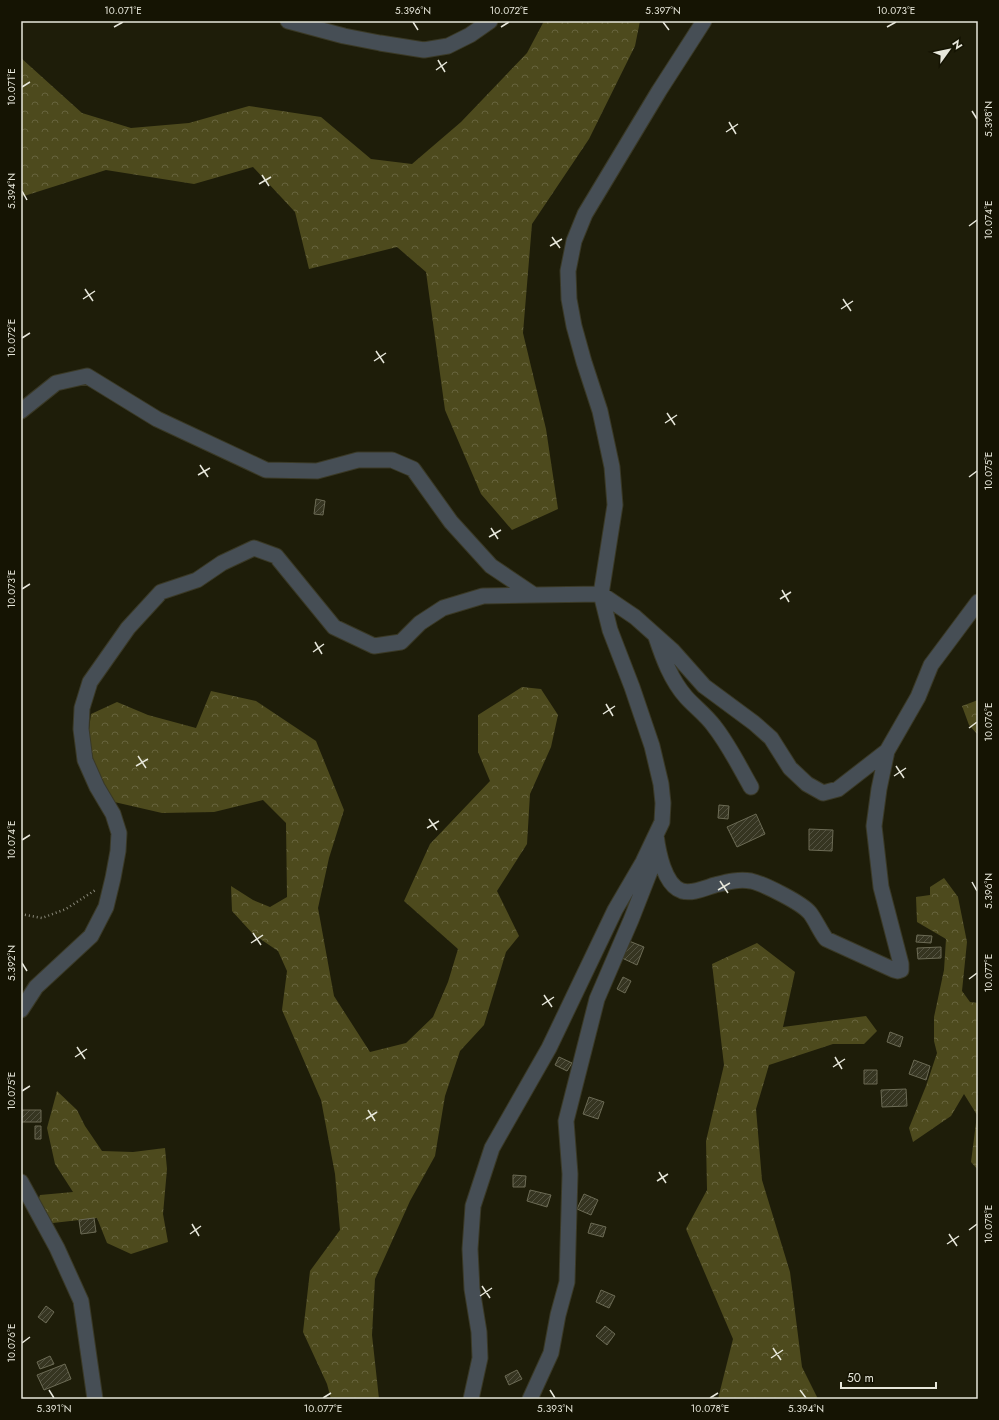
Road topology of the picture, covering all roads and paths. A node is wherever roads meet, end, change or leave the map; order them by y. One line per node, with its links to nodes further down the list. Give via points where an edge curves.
1 (288, 21): 2 (street, via 358,39 424,50 448,46)
2 (490, 21)
3 (704, 21): 5 (street, via 584,214 574,241 568,271 574,326 600,411 612,467 615,505)
4 (21, 411): 6 (street, via 56,383 87,376 157,419 266,470 317,471 358,460 392,460 413,469 450,522 491,566)
5 (601, 594): 6 (street); 8 (street, via 635,617); 11 (street, via 610,630 652,746 661,784 662,822)
6 (534, 595): 13 (street, via 483,596 443,608 420,623 401,642 374,646 334,627 276,556 254,548 222,562 197,580 161,592 128,628 90,682 82,708 81,729 85,760 113,814 119,833)
7 (978, 602): 9 (street, via 931,665 918,697)
8 (656, 636): 9 (street, via 704,686 770,738 790,768 807,784 823,793 838,789); 10 (street, via 663,659 672,676 685,696 713,724 728,744)
9 (887, 751): 12 (street, via 874,826 881,887 901,970 894,970 826,939 803,906 762,885 733,881 683,891 675,887 668,878)
10 (751, 787)
11 (656, 835): 12 (street); 18 (street, via 615,910 549,1048 492,1148 473,1206 470,1249 480,1358)
12 (658, 850): 19 (street, via 597,999 566,1121 570,1174 567,1282 551,1353)
13 (114, 878): 14 (path, via 66,909 42,918); 15 (street, via 106,907 91,936 36,987)
14 (21, 914)
15 (21, 1010)
16 (21, 1182): 17 (street, via 57,1248 81,1301)
17 (95, 1399)
18 (471, 1399)
19 (530, 1399)

